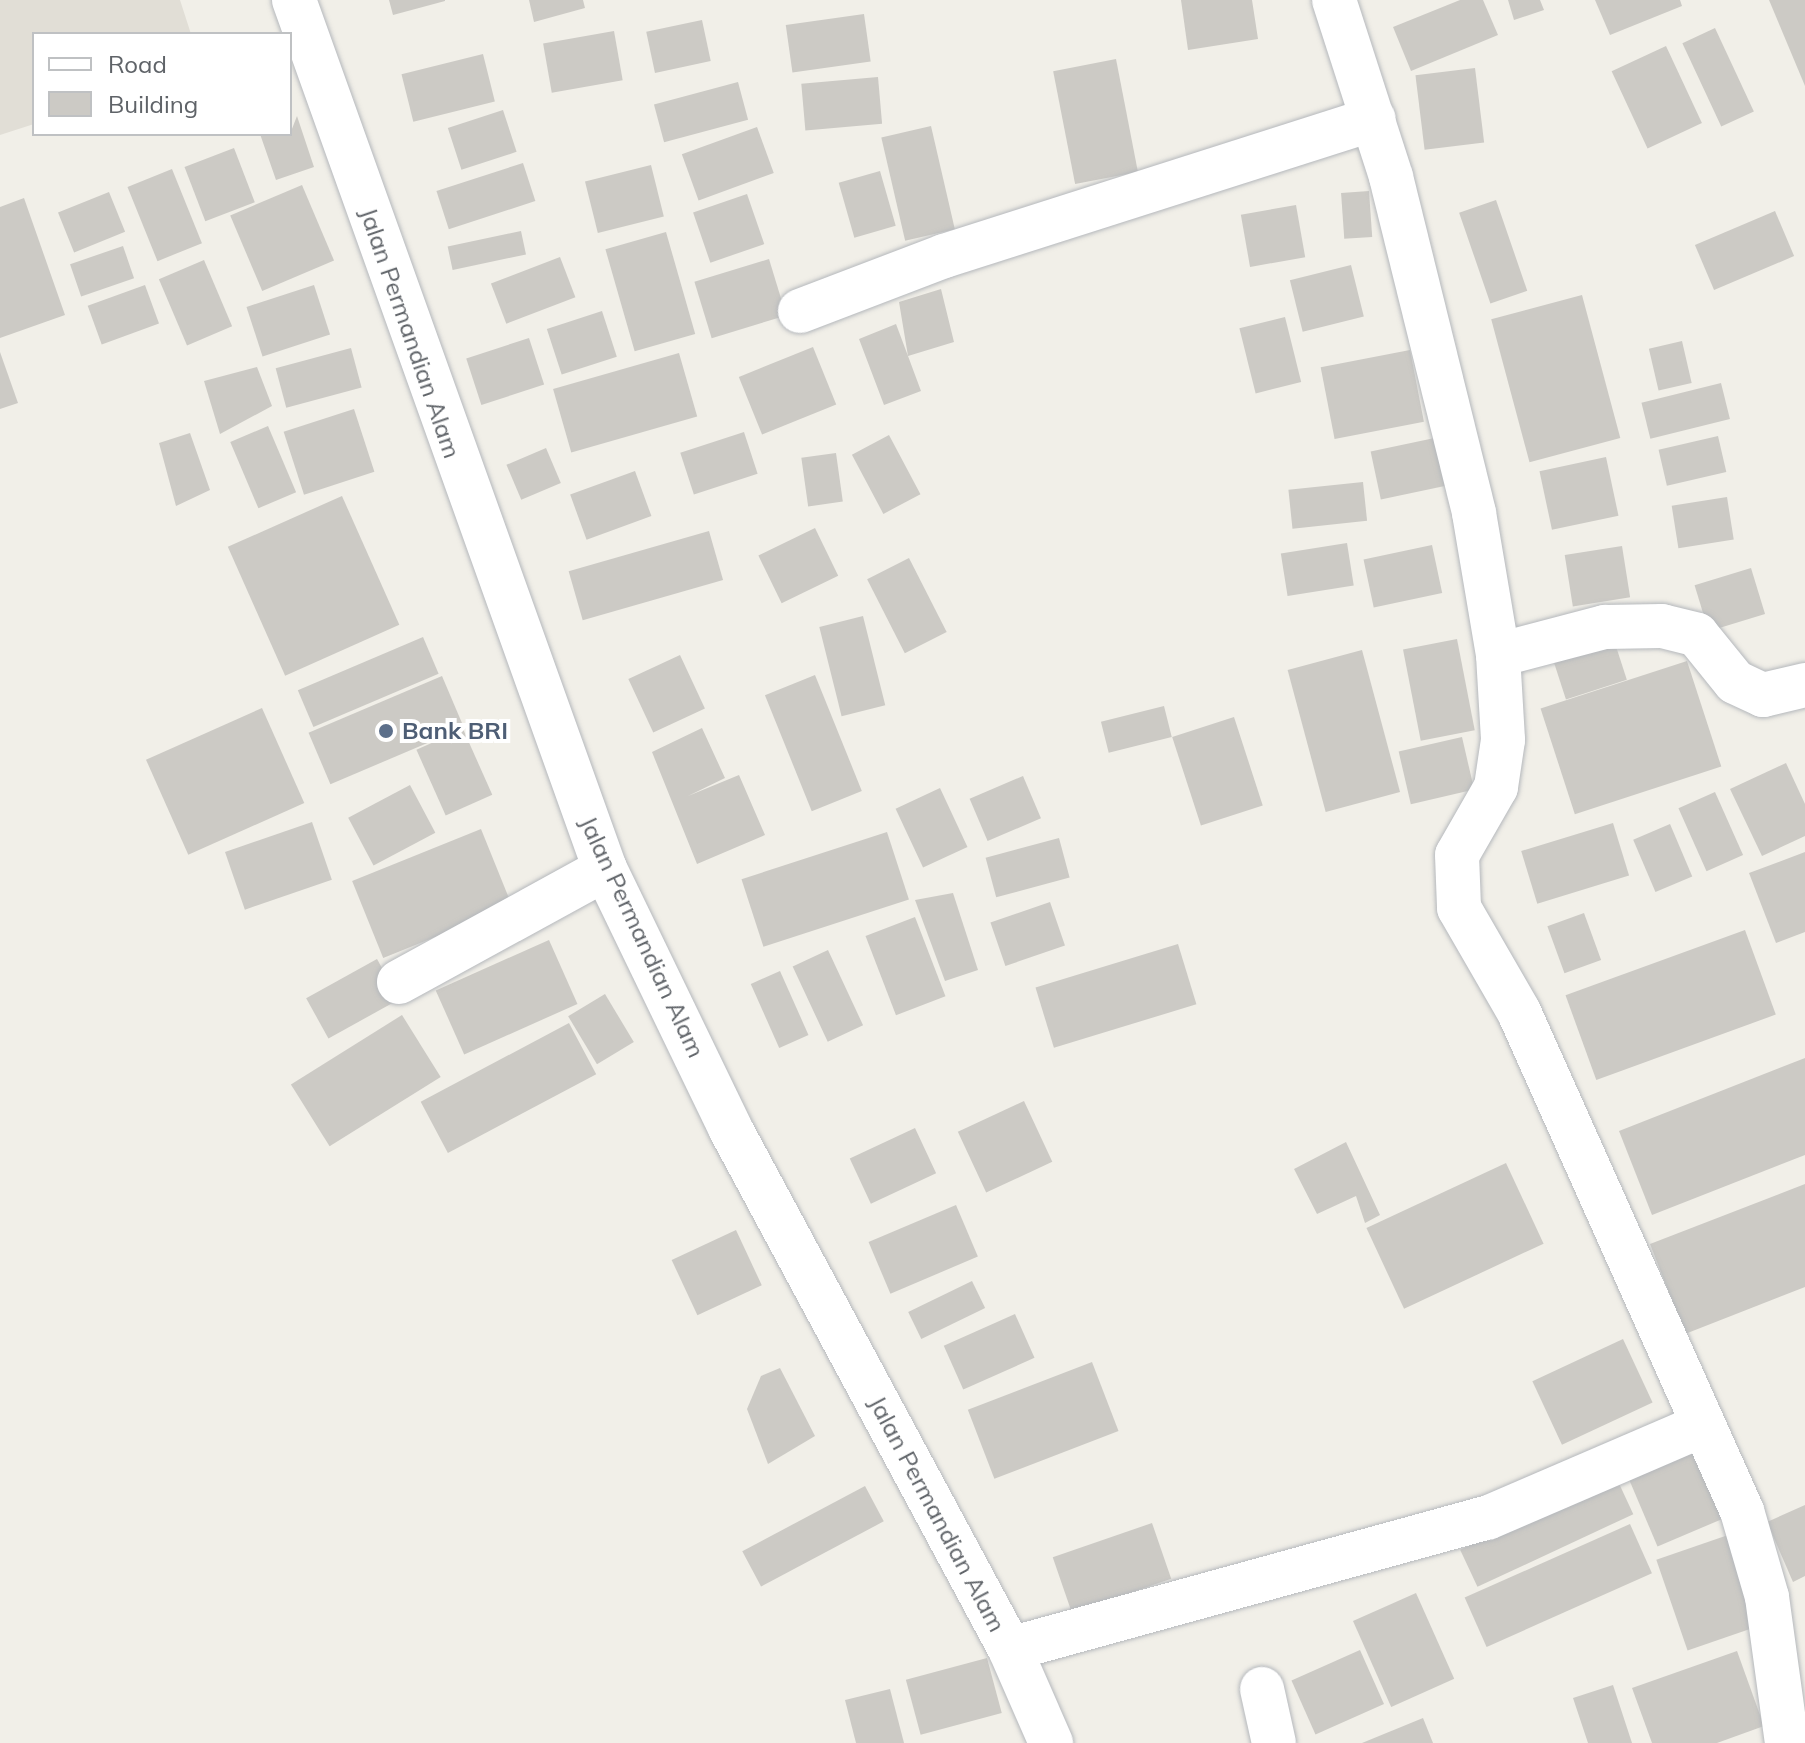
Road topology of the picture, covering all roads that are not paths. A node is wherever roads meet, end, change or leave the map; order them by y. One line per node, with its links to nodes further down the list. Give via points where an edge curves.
1 (294, 0): 7 (street, Jalan Permandian Alam)
2 (1334, 0): 3 (street)
3 (1374, 119): 4 (street, via 944,256); 5 (street, via 1474,513)
4 (800, 311)
5 (1498, 655): 6 (street, via 1605,627 1662,626 1697,635 1735,682 1763,695); 9 (street, via 1503,740 1496,787 1457,855 1459,908 1519,1012)
6 (1805, 685)
7 (605, 869): 8 (street); 10 (street, Jalan Permandian Alam, via 730,1128)
8 (399, 982)
9 (1703, 1425): 10 (street, via 1487,1518); 12 (street, via 1742,1511 1767,1597)
10 (1010, 1649): 13 (street, Jalan Permandian Alam)
11 (1262, 1689): 14 (street)
12 (1777, 1740)
13 (1051, 1743)
14 (1274, 1743)

